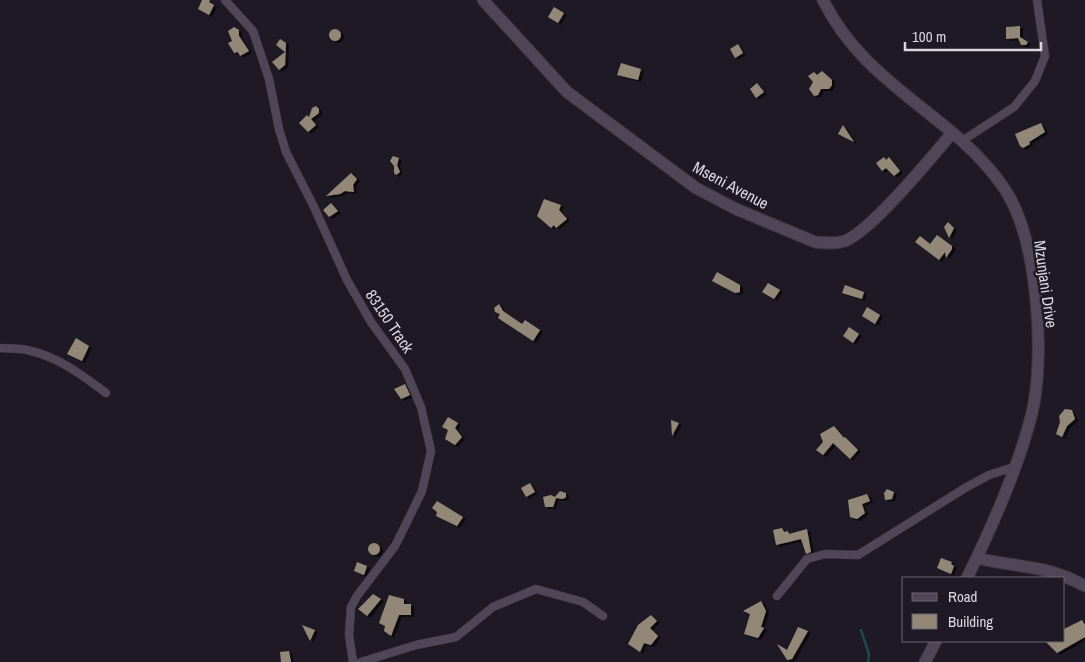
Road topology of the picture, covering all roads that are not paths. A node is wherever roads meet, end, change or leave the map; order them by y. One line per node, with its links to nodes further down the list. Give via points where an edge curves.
1 (225, 0): 16 (street, 83150 Track, via 253,30 269,78 286,152 347,280 371,322 405,369 421,407 431,451 422,491 395,546 351,607 349,635)
2 (483, 0): 5 (street, Mseni Avenue, via 567,92 689,183 736,210 814,242 844,241 861,230)
3 (823, 0): 5 (street, Mzunjani Drive, via 840,32 866,62)
4 (1037, 0): 6 (street, via 1045,56 1035,81 1014,106)
5 (952, 133): 6 (street, Mzunjani Drive)
6 (962, 141): 9 (street, Mzunjani Drive, via 980,158 1010,198 1031,264 1038,376 1032,414)
7 (0, 348): 8 (street, via 27,350 46,356 83,375)
8 (106, 393)
9 (1014, 467): 10 (street, Mzunjani Drive); 13 (street, via 964,488 858,555 825,554 807,559)
10 (977, 558): 11 (street, Mzunjani Drive); 12 (street, via 1055,572)
11 (968, 577)
12 (1085, 586)
13 (777, 596)
14 (603, 616): 17 (street, via 583,602 536,589 493,607 456,637)
15 (935, 642): 18 (street)
16 (353, 662)
17 (360, 662)
18 (925, 662)

